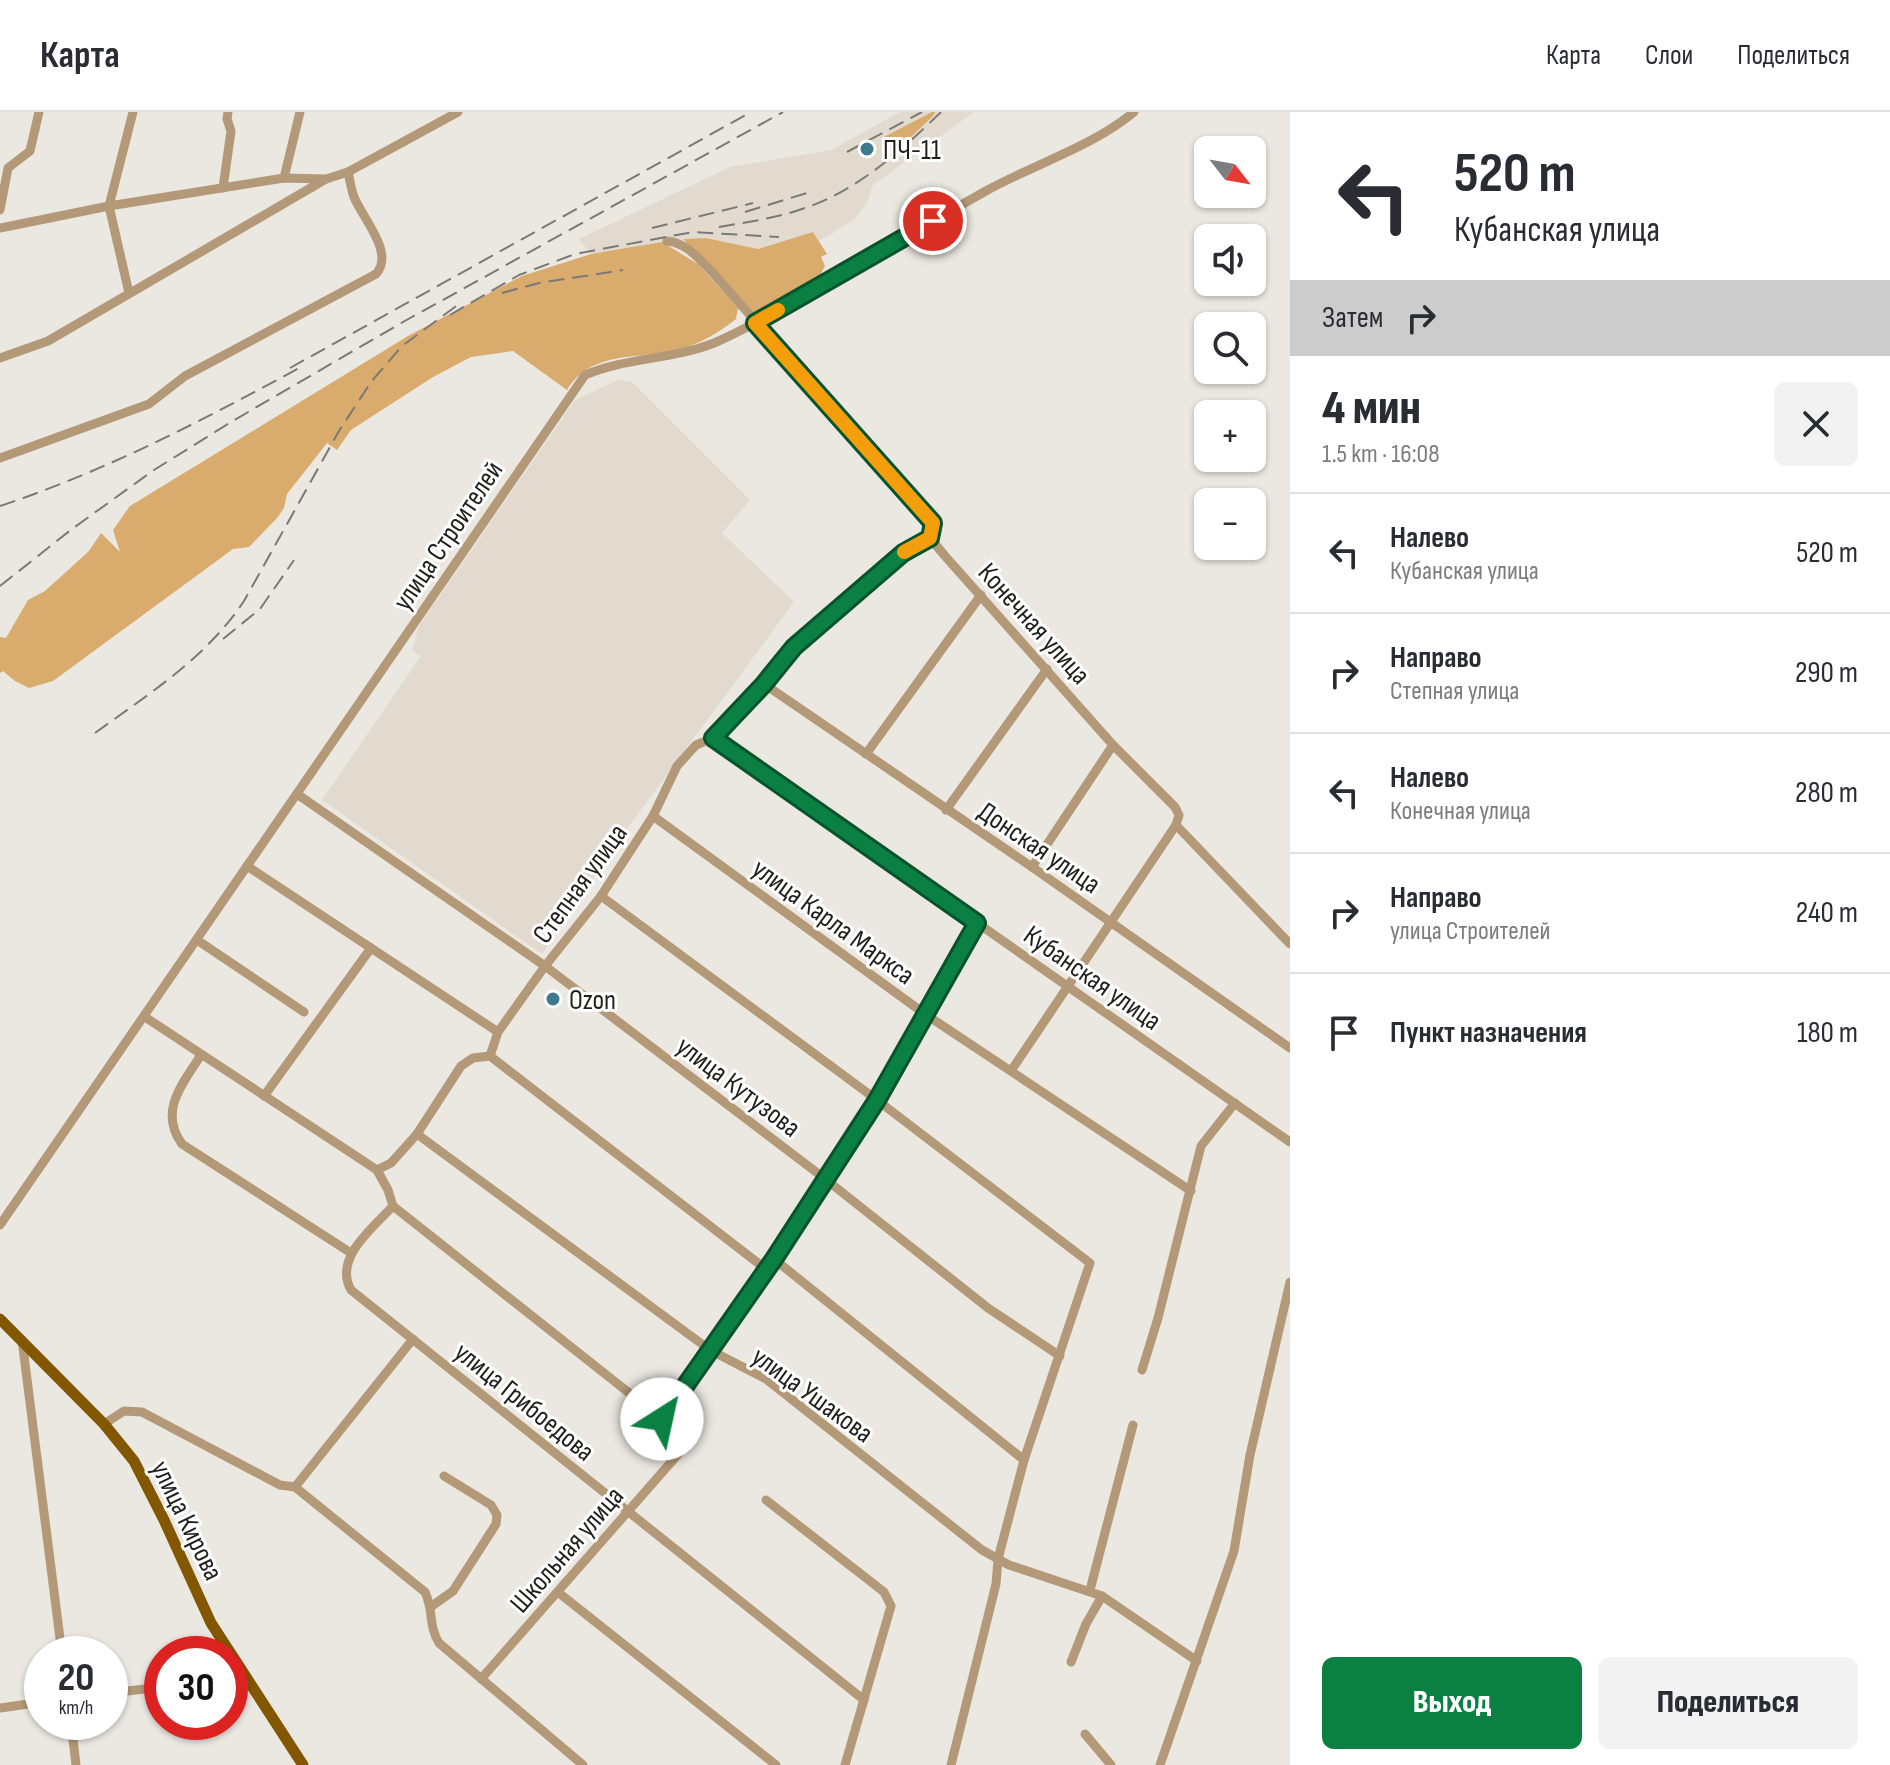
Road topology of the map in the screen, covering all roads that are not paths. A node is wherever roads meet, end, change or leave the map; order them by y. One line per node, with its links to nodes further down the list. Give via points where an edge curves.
1 (39, 112): 12 (street, via 30,151 8,168)
2 (133, 112): 11 (street)
3 (228, 112): 10 (street, via 231,131)
4 (300, 112): 8 (street)
5 (458, 112): 7 (street)
6 (1134, 112): 16 (street, улица Строителей, via 1093,140 984,192)
7 (348, 172): 9 (street); 18 (street, via 353,195 383,253 376,274 185,376 149,404)
8 (284, 178): 9 (street); 10 (street)
9 (326, 179): 15 (street)
10 (223, 188): 11 (street)
11 (109, 206): 13 (street); 15 (street)
12 (0, 210)
13 (0, 228)
14 (667, 241): 16 (street, via 694,254)
15 (129, 293): 17 (street, via 48,341)
16 (755, 323): 19 (street, Конечная улица, via 933,523); 26 (street, улица Строителей, via 670,356 618,362 585,375)
17 (0, 358)
18 (0, 458)
19 (930, 538): 20 (street, Конечная улица); 22 (street, Степная улица, via 903,553 794,647)
20 (981, 595): 21 (street, Конечная улица); 25 (street)
21 (1047, 669): 24 (street, Конечная улица); 27 (street)
22 (764, 684): 23 (street, Степная улица); 25 (street, Донская улица)
23 (713, 738): 28 (street, Степная улица, via 696,745 677,766); 33 (street, Кубанская улица)
24 (1113, 745): 29 (street, Конечная улица, via 1175,807); 31 (street)
25 (866, 754): 27 (street, Донская улица)
26 (297, 794): 30 (street, улица Строителей); 38 (street, улица Кутузова)
27 (946, 810): 31 (street, Донская улица)
28 (653, 816): 32 (street, Степная улица); 41 (street, улица Карла Маркса)
29 (1176, 825): 34 (street); 36 (street, Конечная улица)
30 (247, 866): 35 (street, улица Строителей); 37 (street)
31 (1032, 867): 34 (street, Донская улица)
32 (601, 896): 38 (street, Степная улица); 49 (street)
33 (977, 923): 39 (street, Кубанская улица); 41 (street)
34 (1112, 923): 39 (street); 44 (street, Донская улица)
35 (197, 940): 40 (street); 42 (street, улица Строителей)
36 (1289, 942)
37 (371, 948): 43 (street); 48 (street)
38 (545, 966): 43 (street, Степная улица); 54 (street, улица Кутузова)
39 (1069, 986): 47 (street); 50 (street, Кубанская улица)
40 (304, 1012)
41 (925, 1014): 47 (street, улица Карла Маркса); 49 (street)
42 (145, 1017): 45 (street); 57 (street, улица Строителей)
43 (498, 1032): 46 (street, Степная улица)
44 (1290, 1048)
45 (201, 1055): 48 (street); 58 (street, via 173,1102 173,1128 182,1144)
46 (490, 1056): 51 (street, via 461,1066); 60 (street)
47 (1011, 1071): 55 (street, улица Карла Маркса)
48 (264, 1096): 53 (street)
49 (877, 1100): 54 (street); 66 (street, via 1090,1263)
50 (1235, 1103): 52 (street, Кубанская улица); 55 (street, via 1201,1146)
51 (417, 1134): 53 (street, via 391,1163); 65 (street, улица Ушакова)
52 (1290, 1142)
53 (377, 1170): 56 (street)
54 (824, 1178): 59 (street); 66 (street, улица Кутузова, via 988,1308)
55 (1191, 1191): 67 (street)
56 (393, 1206): 58 (street); 68 (street)
57 (0, 1225)
58 (351, 1253): 63 (street, улица Грибоедова, via 345,1269 348,1285)
59 (774, 1259): 60 (street); 71 (street)
60 (767, 1270): 65 (street)
61 (1290, 1282): 83 (street, via 1234,1551)
62 (0, 1319): 64 (main road, улица Кирова)
63 (413, 1339): 73 (street); 75 (street, улица Грибоедова)
64 (22, 1340): 69 (main road, улица Кирова); 81 (street)
65 (710, 1350): 68 (street); 76 (street, улица Ушакова, via 766,1379 942,1521)
66 (1060, 1356): 71 (street)
67 (1142, 1370)
68 (662, 1419): 75 (street, Школьная улица, via 680,1437 682,1447)
69 (104, 1424): 73 (street, via 124,1411 142,1412 280,1485); 82 (main road, улица Кирова, via 134,1461)
70 (1133, 1425): 77 (street)
71 (1024, 1460): 76 (street)
72 (444, 1476): 80 (street, via 491,1505 497,1515 453,1591)
73 (295, 1487): 80 (street, via 414,1581)
74 (766, 1500): 87 (street, via 889,1598)
75 (627, 1511): 78 (street, Школьная улица); 87 (street, улица Грибоедова)
76 (998, 1559): 77 (street, улица Ушакова); 97 (street)
77 (1090, 1590): 79 (street, улица Ушакова)
78 (559, 1593): 85 (street, Школьная улица); 95 (street)
79 (1102, 1596): 83 (street, улица Ушакова); 84 (street)
80 (432, 1606): 85 (street, via 431,1630 439,1643)
81 (60, 1636)
82 (219, 1636)
83 (1197, 1661): 99 (street)
84 (1071, 1662)
85 (481, 1679): 94 (street)
86 (248, 1682): 93 (main road, улица Кирова)
87 (864, 1700): 96 (street)
88 (24, 1705): 89 (street)
89 (0, 1708)
90 (1085, 1734): 98 (street)
91 (73, 1740): 92 (street)
92 (76, 1765)
93 (303, 1765)
94 (583, 1765)
95 (776, 1765)
96 (845, 1765)
97 (951, 1765)
98 (1111, 1765)
99 (1160, 1765)

